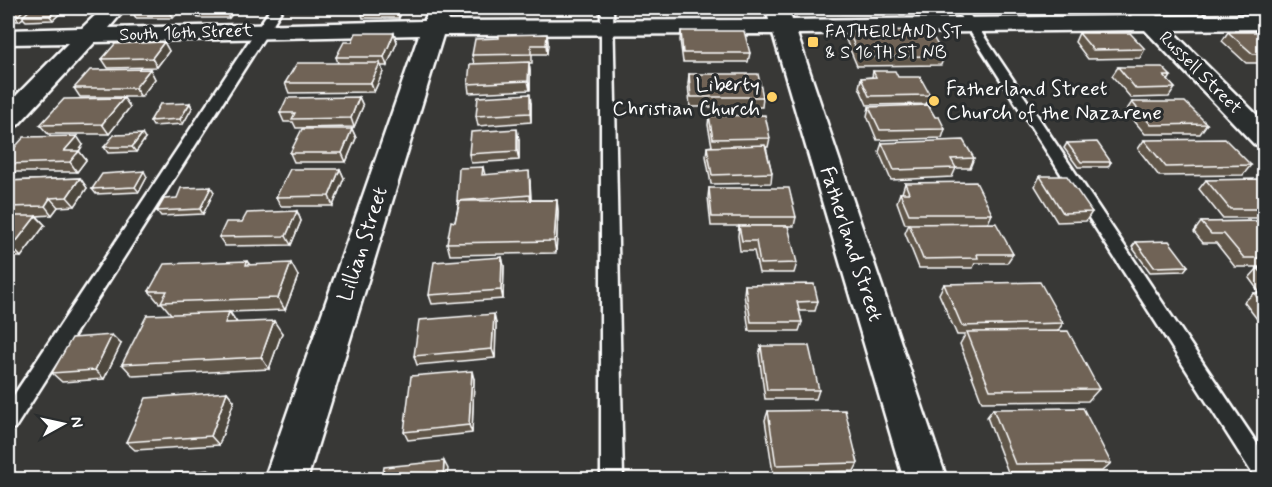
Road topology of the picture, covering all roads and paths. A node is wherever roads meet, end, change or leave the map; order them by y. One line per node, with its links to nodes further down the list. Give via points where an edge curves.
1 (116, 8): 11 (street)
2 (277, 8): 9 (lane)
3 (1143, 15): 4 (street, South 16th Street); 8 (street, South 16th Street); 13 (street, Russell Street)
4 (966, 16): 6 (street, South 16th Street); 15 (lane)
5 (607, 17): 6 (street, South 16th Street); 7 (street, South 16th Street); 17 (lane)
6 (780, 17): 18 (street, Fatherland Street)
7 (438, 18): 9 (street, South 16th Street); 16 (street, Lillian Street)
8 (1264, 22)
9 (262, 31): 11 (street, South 16th Street); 14 (lane)
10 (8, 37): 11 (street, South 16th Street)
11 (88, 37): 12 (street)
12 (8, 119)
13 (1264, 138)
14 (8, 421)
15 (1264, 472)
16 (285, 480)
17 (612, 480)
18 (926, 480)

